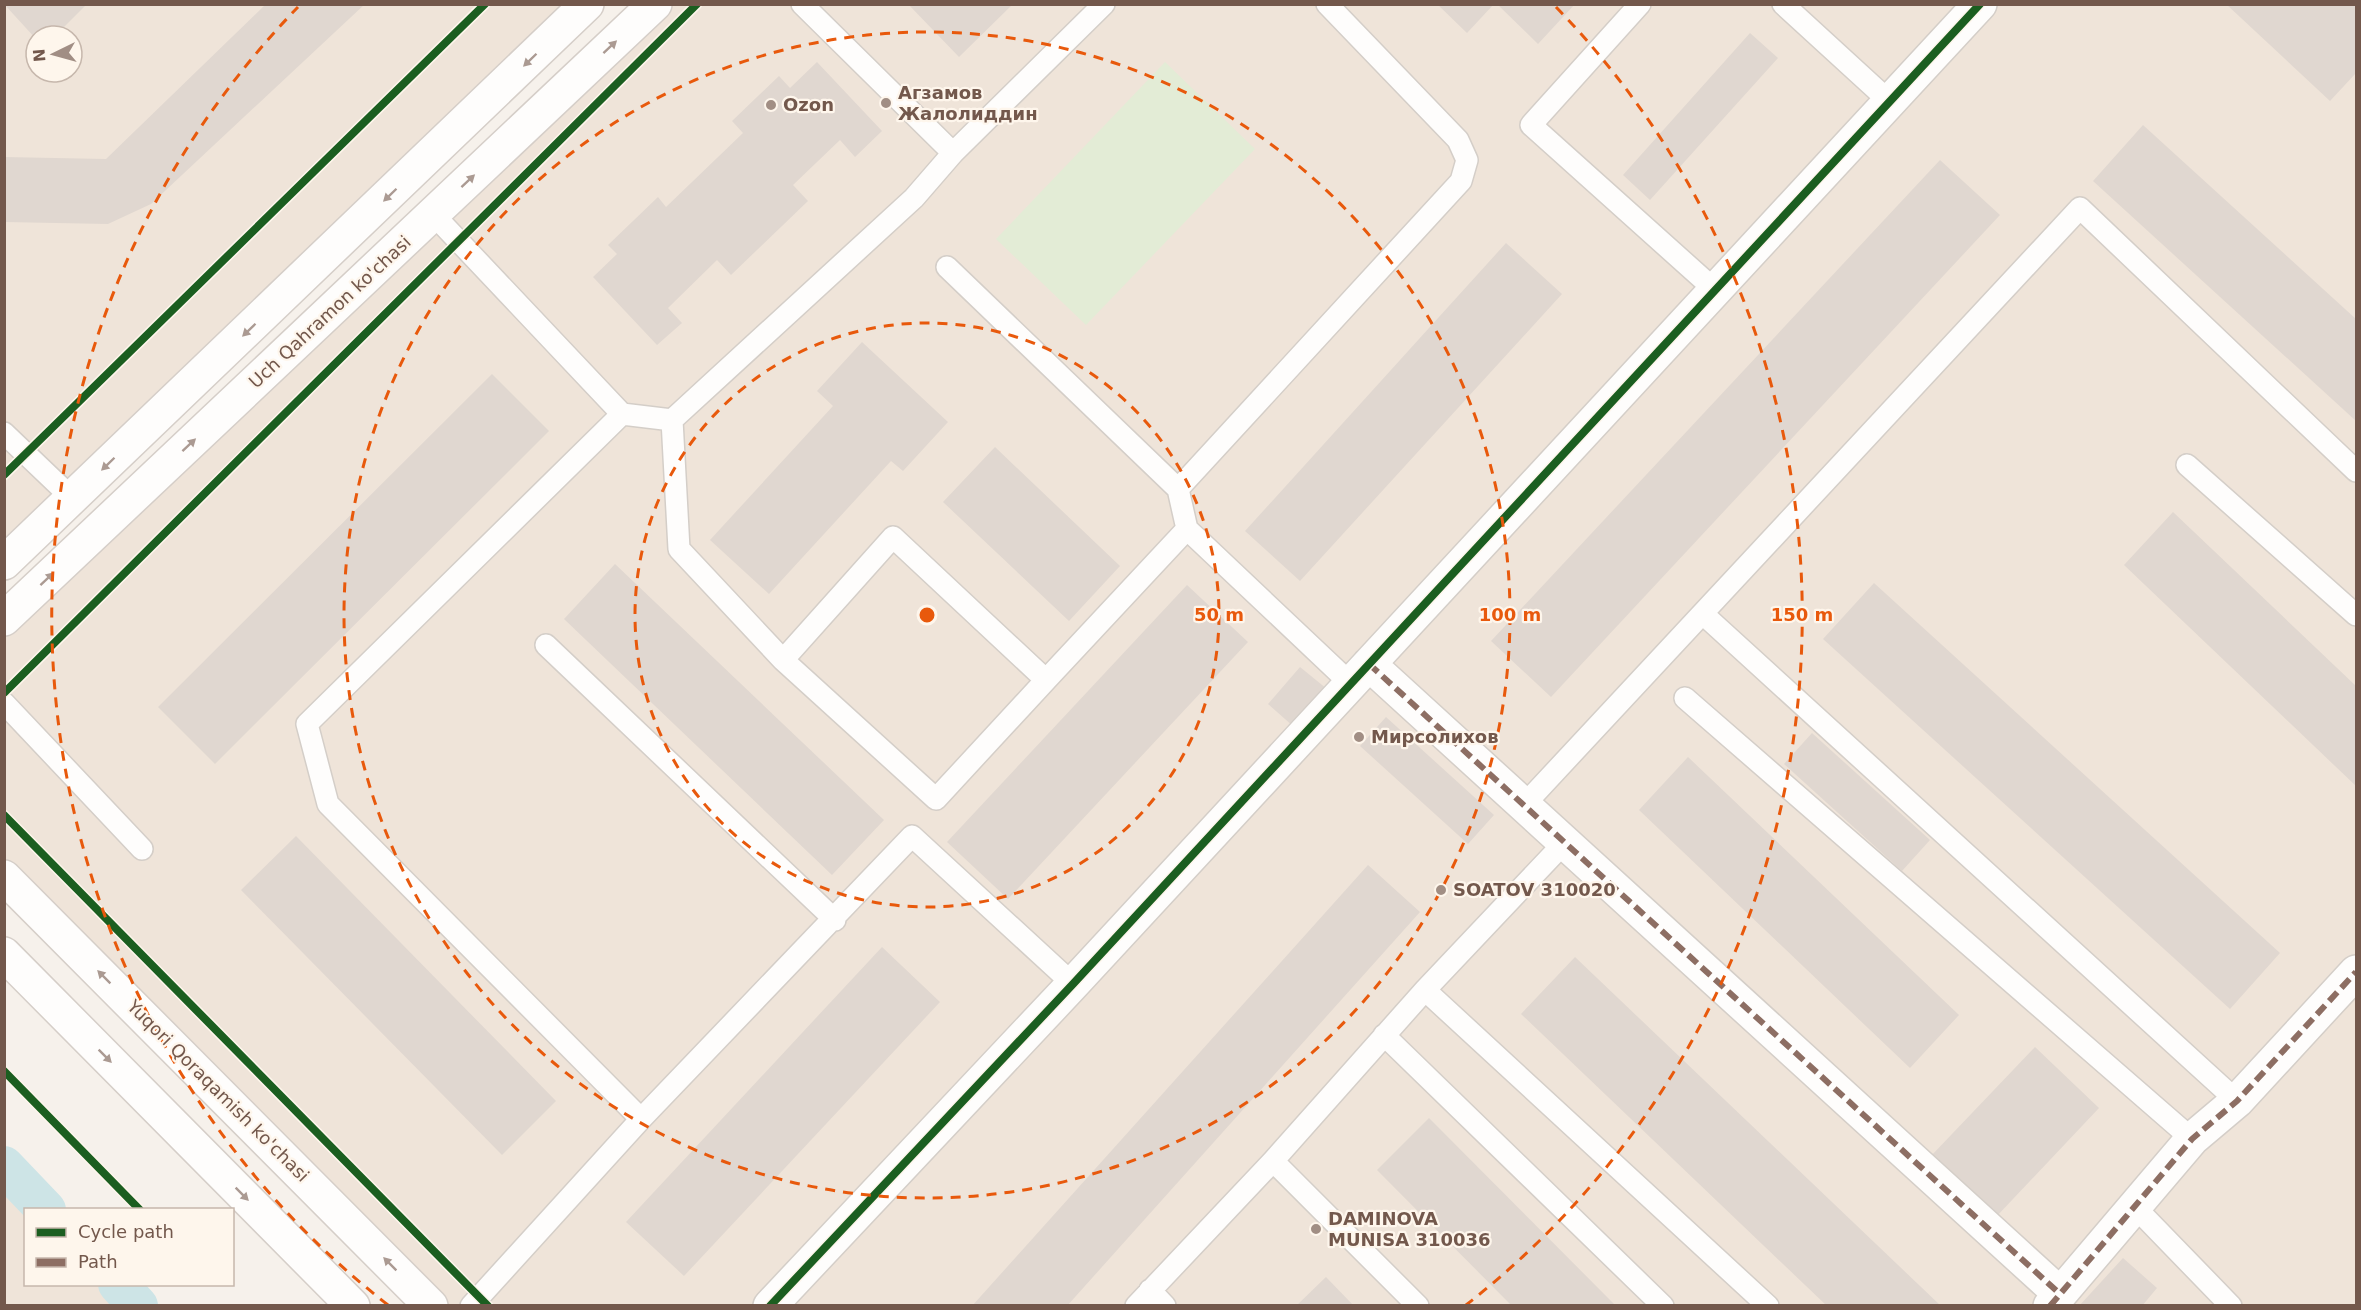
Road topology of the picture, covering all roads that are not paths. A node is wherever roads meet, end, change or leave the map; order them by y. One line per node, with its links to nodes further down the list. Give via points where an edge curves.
1 (587, 4): 20 (street, one-way to 20)
2 (655, 4): 11 (street, Uch Qahramon ko'chasi, one-way to 2)
3 (802, 4): 10 (lane)
4 (1104, 4): 10 (lane)
5 (1327, 4): 19 (lane, via 1458,140 1467,160 1461,181)
6 (1640, 4): 13 (lane, via 1531,125)
7 (1783, 4): 9 (lane)
8 (1980, 4): 9 (street)
9 (1890, 102): 13 (street)
10 (953, 153): 15 (lane, via 915,198)
11 (433, 214): 14 (lane); 25 (street, Uch Qahramon ko'chasi, one-way to 11)
12 (947, 267): 19 (lane)
13 (1716, 290): 28 (street)
14 (622, 414): 15 (lane); 43 (lane, via 308,724 328,804)
15 (672, 420): 27 (lane, via 678,549)
16 (4, 433): 20 (lane)
17 (2187, 465): 24 (lane)
18 (2356, 471): 23 (lane, via 2080,208)
19 (1178, 489): 21 (lane)
20 (72, 498): 22 (street)
21 (1187, 529): 28 (lane); 29 (lane)
22 (4, 562)
23 (1704, 614): 32 (lane); 42 (lane)
24 (2356, 615)
25 (4, 619)
26 (546, 645): 36 (lane)
27 (783, 660): 29 (lane, via 936,799); 29 (lane, via 893,537)
28 (1360, 674): 32 (street); 39 (street)
29 (1046, 680)
30 (1685, 698): 44 (lane)
31 (4, 703): 34 (lane)
32 (1524, 805): 33 (street)
33 (1565, 842): 40 (lane); 48 (street)
34 (142, 849)
35 (4, 877): 50 (street, Yuqori Qoraqamish ko'chasi, one-way to 35)
36 (835, 920): 39 (lane, via 912,836); 43 (lane)
37 (4, 954): 49 (street, one-way to 49)
38 (2356, 972): 42 (street)
39 (1073, 984): 52 (street)
40 (1425, 990): 41 (lane); 56 (lane)
41 (1384, 1035): 45 (lane); 55 (lane)
42 (2237, 1101): 44 (street)
43 (641, 1119): 51 (lane)
44 (2192, 1139): 46 (street)
45 (1273, 1161): 47 (lane); 54 (lane)
46 (2134, 1207): 48 (street); 57 (lane)
47 (1143, 1298): 53 (lane)
48 (2055, 1300)
49 (353, 1305)
50 (431, 1305)
51 (471, 1305)
52 (770, 1305)
53 (1165, 1305)
54 (1418, 1305)
55 (1663, 1305)
56 (1768, 1305)
57 (2230, 1305)

